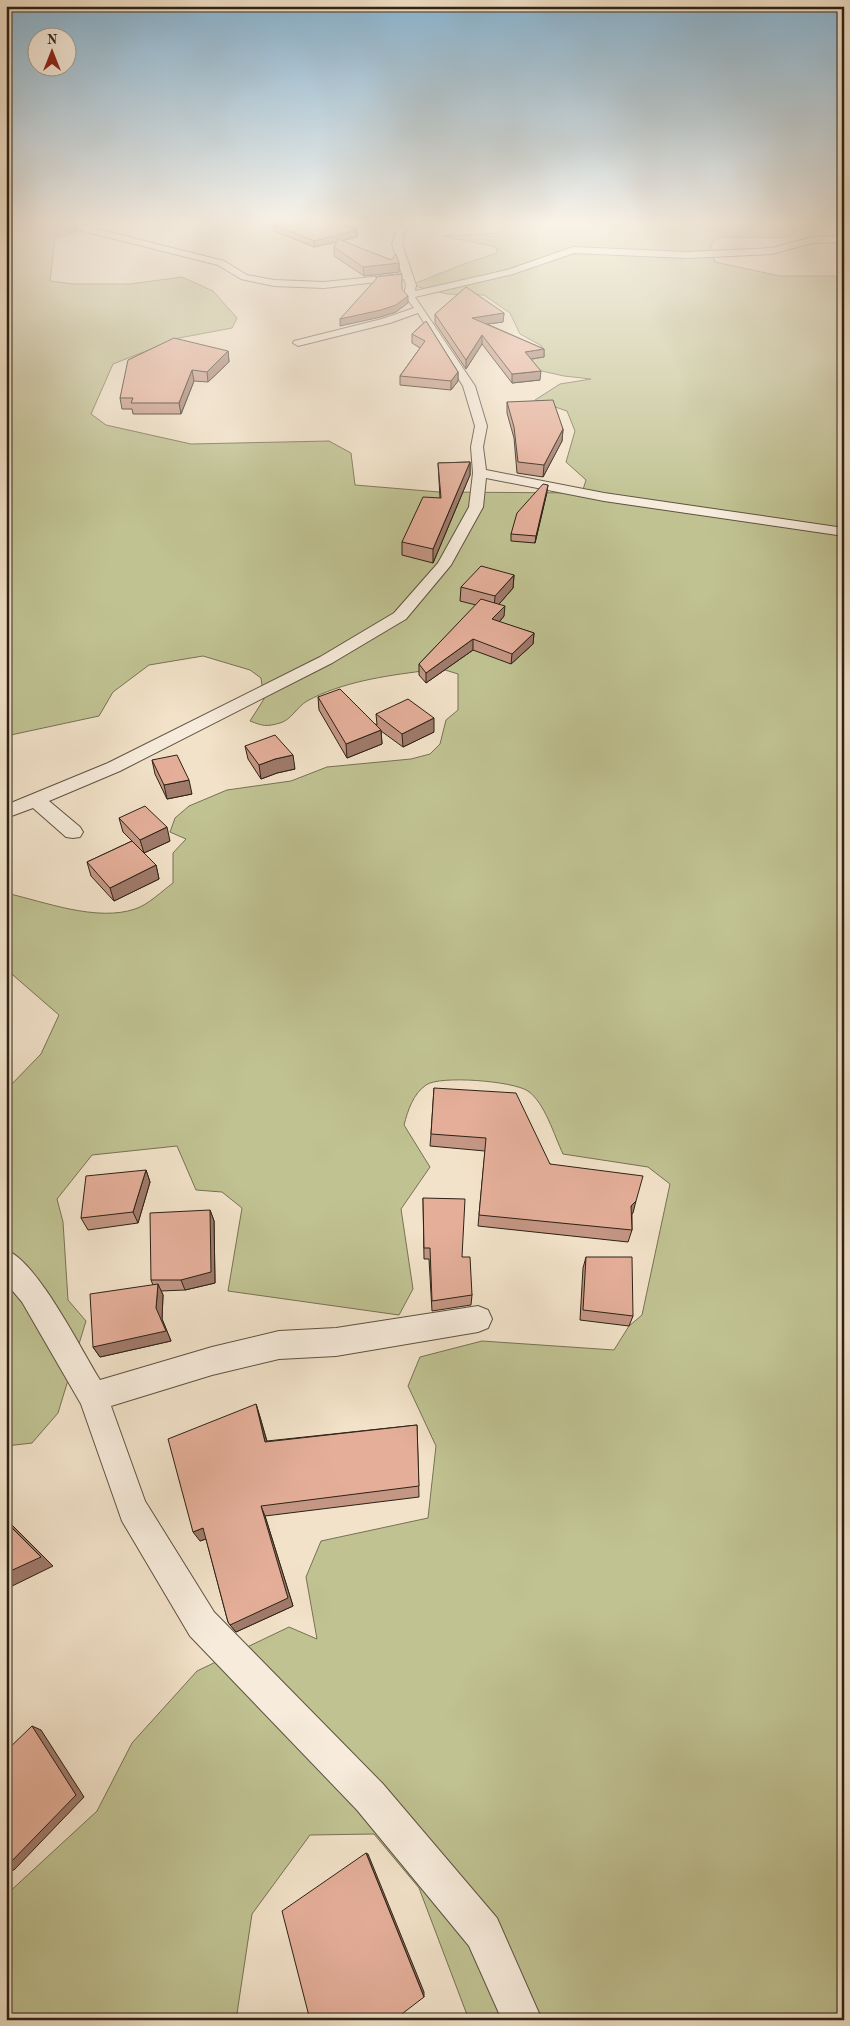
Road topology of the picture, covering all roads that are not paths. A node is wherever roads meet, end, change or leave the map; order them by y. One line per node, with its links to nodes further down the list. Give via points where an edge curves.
1 (396, 318): 3 (street)
2 (425, 318): 4 (street, via 469,386 481,426 478,447)
3 (298, 343)
4 (480, 473): 5 (street, via 604,497); 6 (street, via 476,507 444,565 400,616 326,660 123,762)
5 (844, 532)
6 (36, 800): 7 (street); 8 (street)
7 (6, 812)
8 (73, 832)
9 (6, 1262): 11 (street, via 32,1293)
10 (478, 1319): 11 (street, via 336,1342 279,1345 212,1360)
11 (93, 1397): 12 (street, via 133,1510 202,1624 370,1797 483,1932)
12 (522, 2020)

